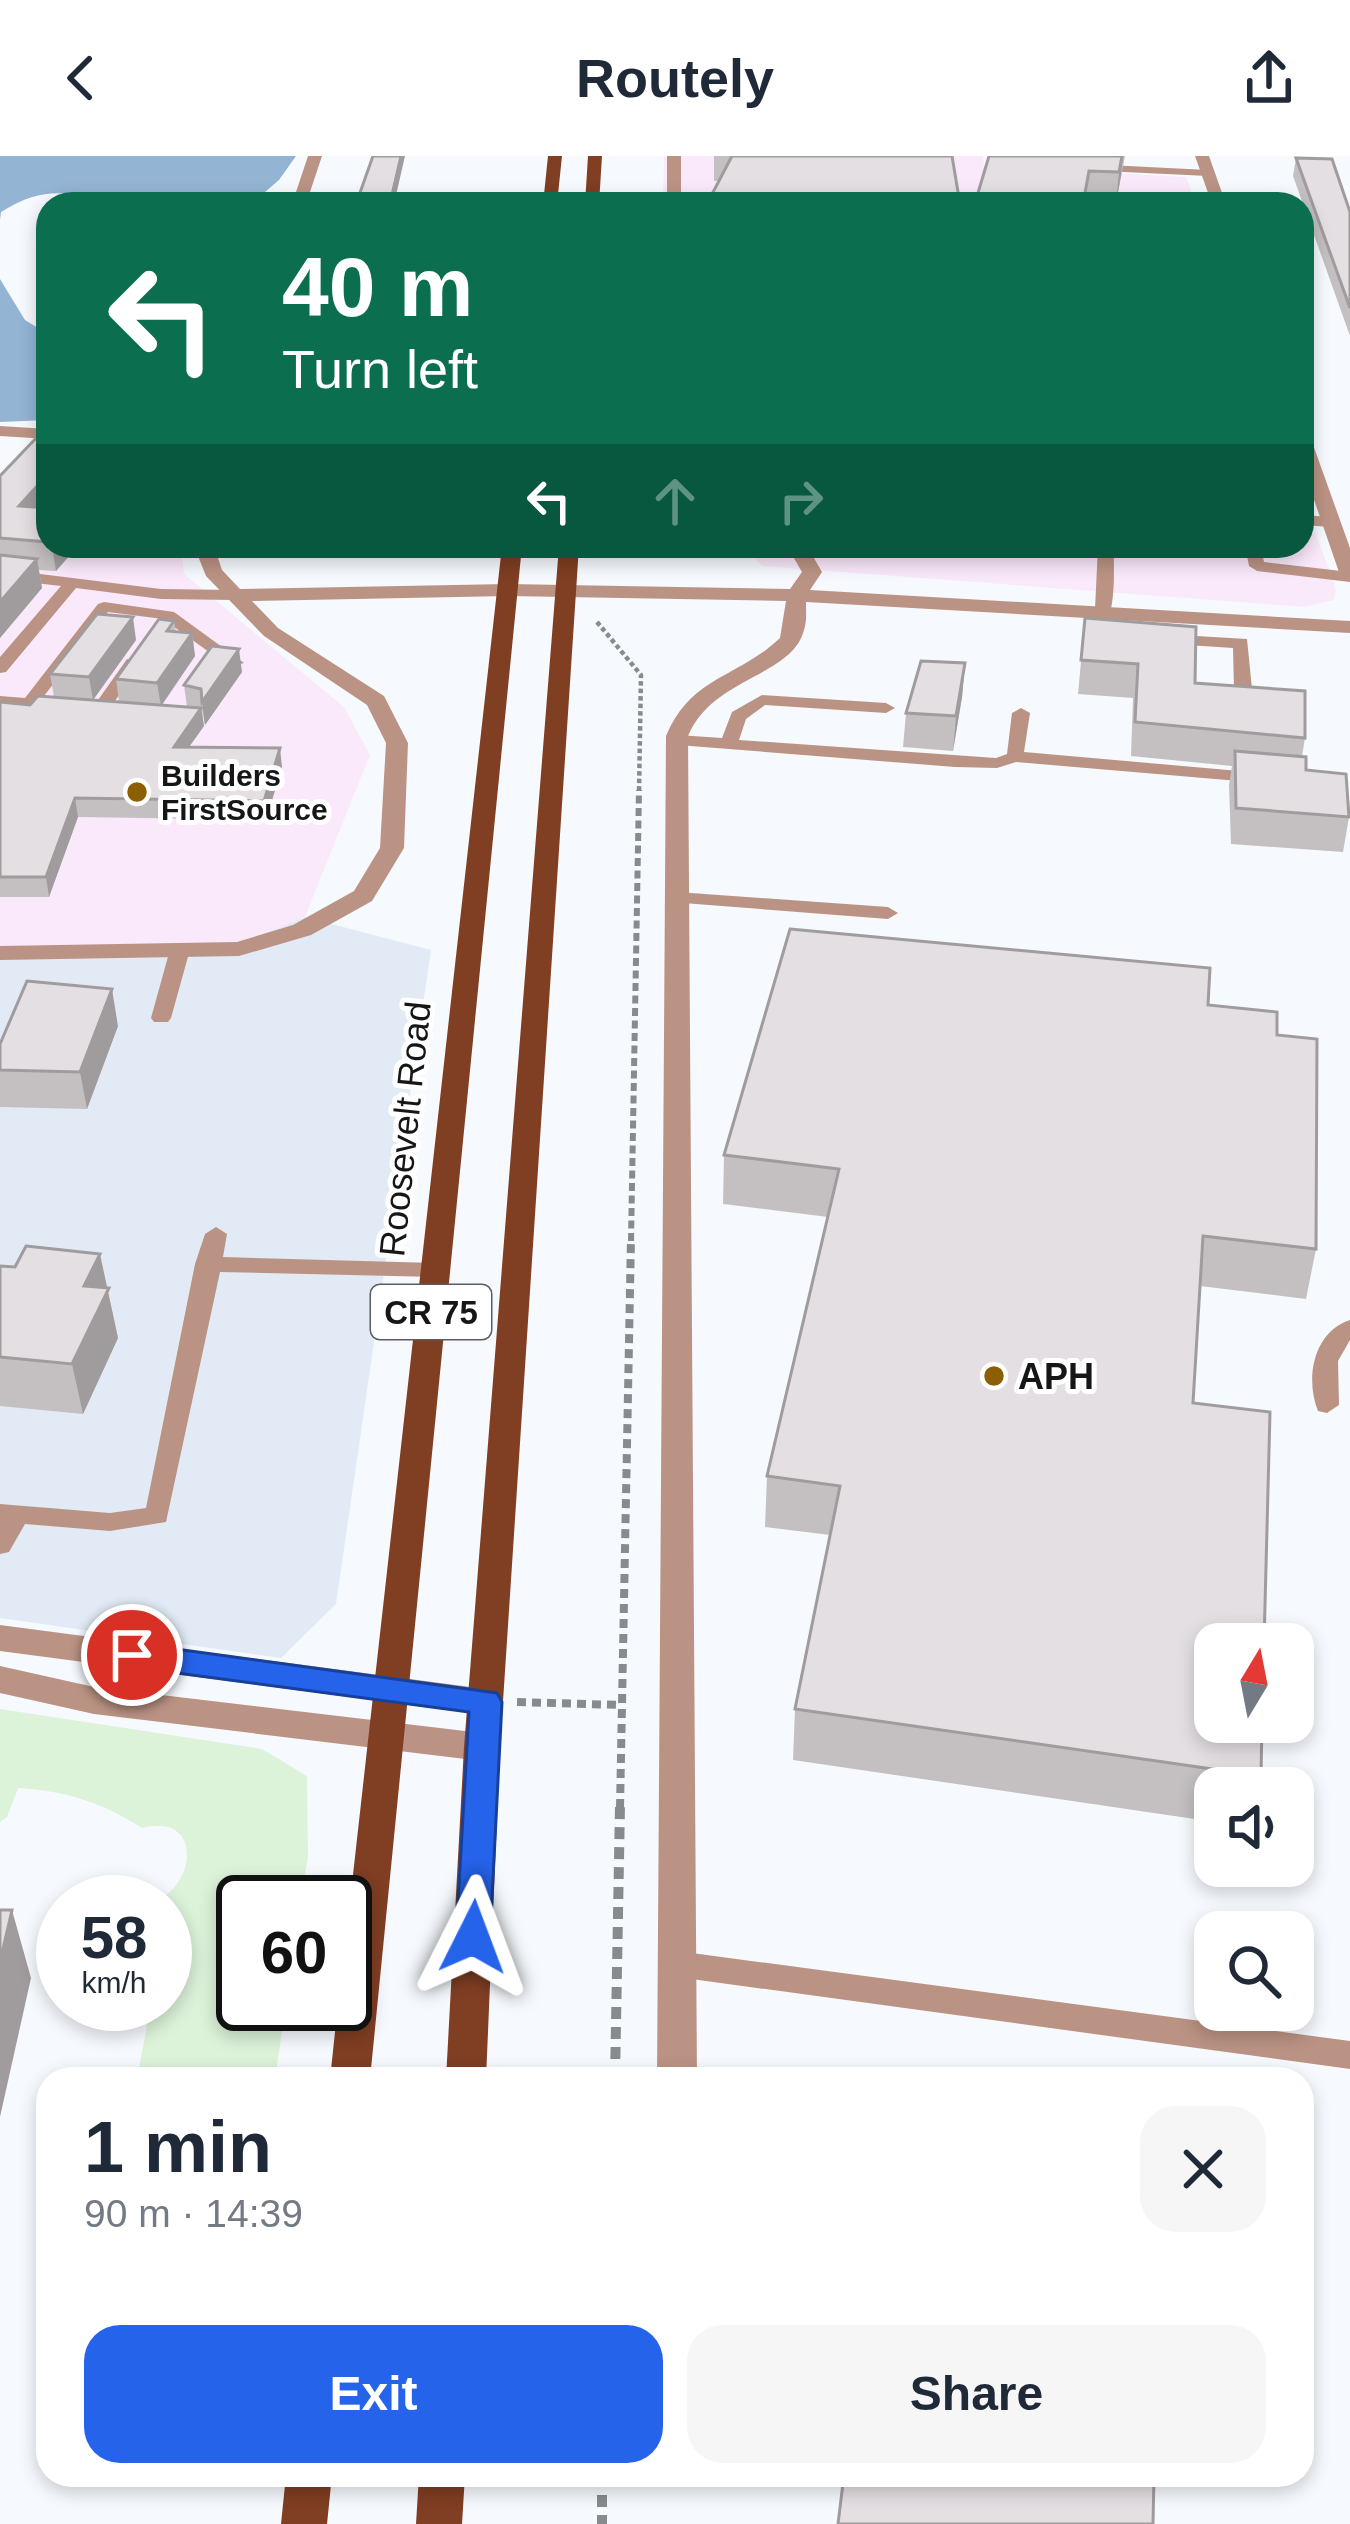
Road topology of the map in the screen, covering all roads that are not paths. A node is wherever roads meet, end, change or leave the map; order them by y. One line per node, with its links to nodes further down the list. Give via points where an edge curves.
1 (315, 156): 10 (street)
2 (555, 156): 11 (main road)
3 (595, 156): 12 (main road)
4 (674, 156): 13 (street)
5 (1083, 156): 8 (lane, via 1082,167)
6 (1202, 156): 9 (street)
7 (1124, 158): 8 (lane)
8 (1144, 162): 9 (lane)
9 (1208, 173): 14 (street)
10 (303, 192)
11 (551, 192)
12 (593, 192)
13 (674, 192)
14 (1215, 192)
15 (0, 430): 16 (street)
16 (36, 433)
17 (1314, 485): 19 (street)
18 (1314, 521): 19 (lane)
19 (1331, 522): 27 (street)
20 (208, 558): 31 (street)
21 (511, 558): 29 (main road, Roosevelt Road / CR 75)
22 (568, 558): 30 (main road, CR 75)
23 (804, 558): 32 (street, via 812,572)
24 (1105, 558): 33 (lane)
25 (1255, 558): 27 (lane, via 1257,566)
26 (0, 574): 28 (lane)
27 (1350, 576)
28 (72, 583): 31 (lane); 45 (lane)
29 (508, 590): 30 (street); 31 (street); 64 (main road, Roosevelt Road / CR 75)
30 (566, 590): 32 (street); 72 (main road, CR 75)
31 (234, 595): 60 (street, via 271,632 376,701 398,743 392,848 364,896 302,930 239,949)
32 (797, 595): 33 (street); 53 (street, via 797,630 783,648 684,710)
33 (1103, 609): 35 (street); 38 (lane, via 1090,635)
34 (168, 615): 37 (lane); 41 (lane); 48 (lane, via 104,607)
35 (1240, 620): 36 (street); 40 (lane)
36 (1350, 627)
37 (154, 634)
38 (1112, 636)
39 (1133, 638): 40 (lane)
40 (1241, 644): 46 (lane)
41 (215, 647): 43 (lane); 44 (lane)
42 (141, 653): 50 (lane)
43 (236, 663)
44 (203, 664)
45 (0, 668)
46 (1243, 688)
47 (0, 701): 48 (lane)
48 (29, 704): 50 (lane)
49 (886, 708): 54 (lane, via 762,700 739,716)
50 (100, 710): 51 (lane)
51 (122, 712)
52 (1021, 713): 55 (lane)
53 (677, 740): 54 (lane); 57 (street)
54 (729, 744): 55 (lane, via 955,762)
55 (1015, 757): 56 (lane)
56 (1283, 780)
57 (677, 898): 58 (lane); 75 (street)
58 (888, 914)
59 (0, 953): 60 (street)
60 (179, 953): 61 (lane)
61 (161, 1018)
62 (216, 1234): 63 (lane)
63 (207, 1264): 64 (lane); 67 (lane, via 157,1516 110,1522)
64 (435, 1270): 71 (main road, Roosevelt Road / CR 75)
65 (1350, 1328): 66 (lane, via 1332,1339 1326,1357)
66 (1328, 1406)
67 (9, 1515): 68 (lane)
68 (0, 1546)
69 (0, 1638): 71 (street)
70 (0, 1679): 73 (street, via 30,1691 148,1708)
71 (391, 1688): 72 (street); 73 (main road, Roosevelt Road / CR 75)
72 (486, 1702): 74 (main road, CR 75)
73 (386, 1730): 74 (street); 77 (main road, Roosevelt Road / CR 75)
74 (482, 1747): 78 (main road, CR 75)
75 (677, 1964): 76 (lane); 79 (street)
76 (1350, 2055)
77 (351, 2067)
78 (467, 2067)
79 (677, 2067)
80 (308, 2487): 82 (main road)
81 (441, 2487): 83 (main road)
82 (304, 2524)
83 (439, 2524)

